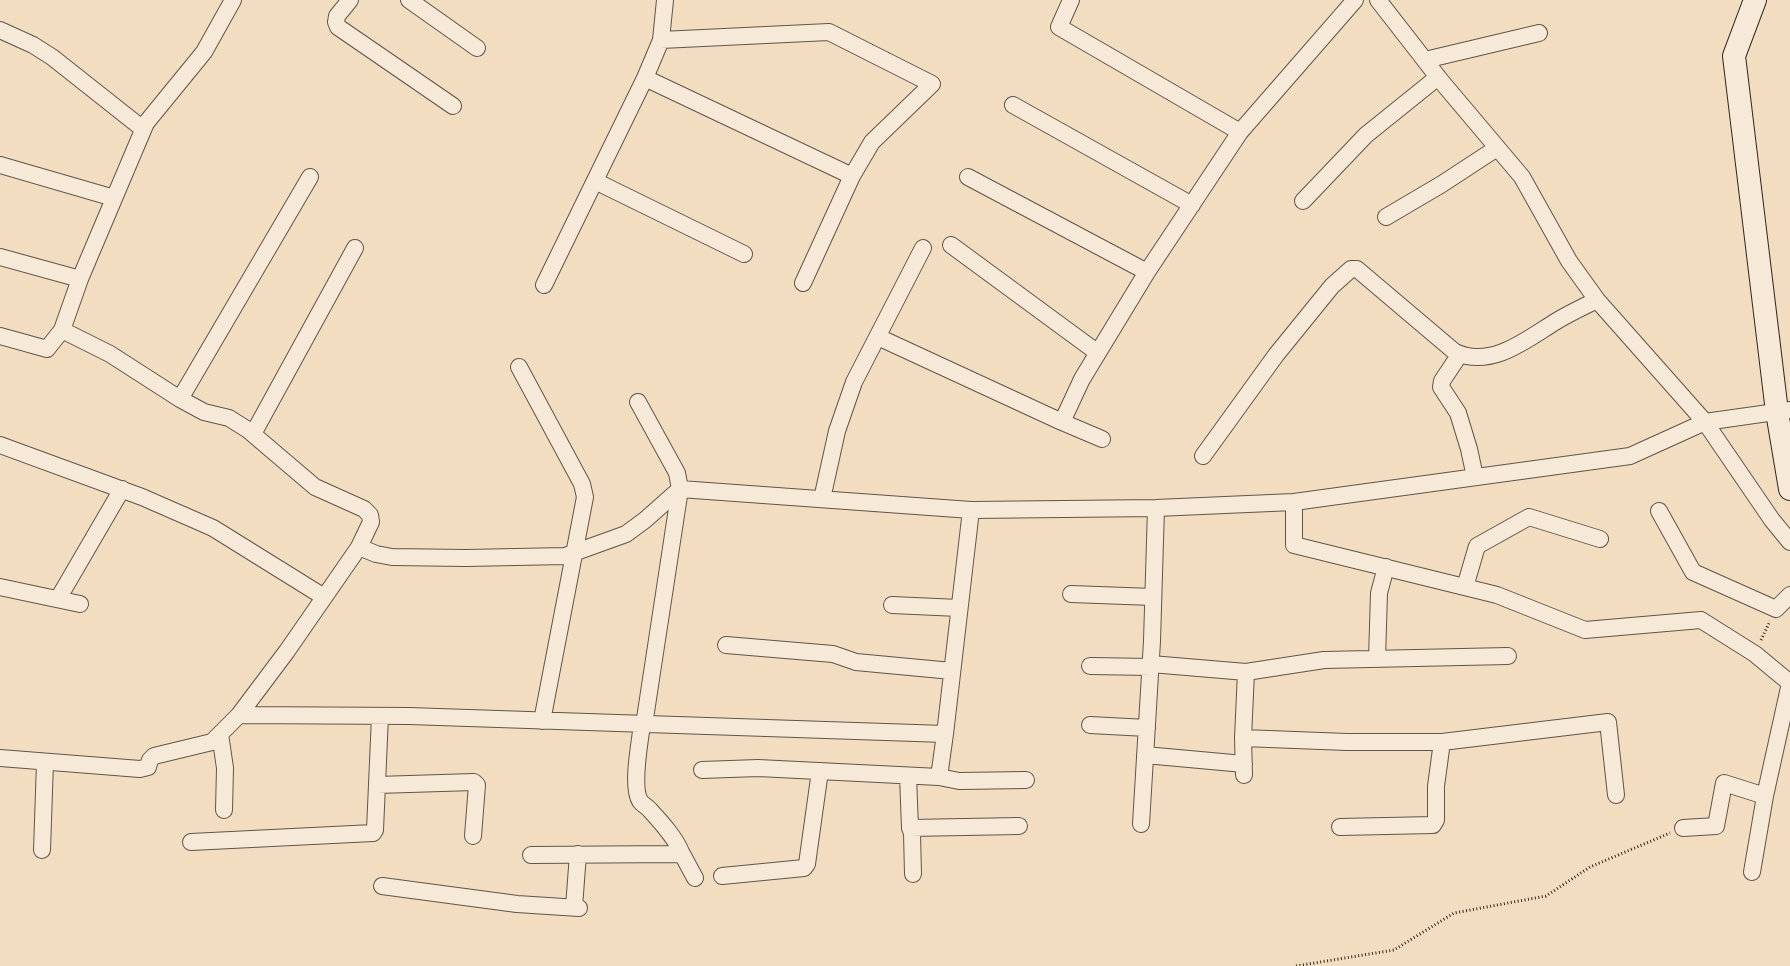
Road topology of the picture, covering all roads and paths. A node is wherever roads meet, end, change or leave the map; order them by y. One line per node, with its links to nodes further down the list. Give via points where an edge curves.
1 (233, 0): 18 (street, via 204,52)
2 (350, 0): 17 (street, via 337,16 338,27)
3 (409, 0): 12 (street)
4 (665, 0): 11 (street)
5 (1071, 0): 19 (street, via 1059,27)
6 (1356, 0): 19 (street)
7 (1378, 0): 13 (street)
8 (1755, 0): 48 (main road, via 1734,56)
9 (0, 30): 18 (street, via 52,57)
10 (1539, 34): 13 (street)
11 (661, 40): 15 (street); 22 (street, via 829,32 932,84 872,142)
12 (477, 48)
13 (1424, 60): 14 (street)
14 (1438, 77): 20 (street); 27 (street, via 1366,135)
15 (645, 78): 22 (street); 25 (street)
16 (1013, 105): 28 (street)
17 (453, 106)
18 (144, 129): 26 (street)
19 (1240, 132): 28 (street)
20 (1497, 148): 29 (street); 39 (street, via 1522,178 1569,261)
21 (0, 165): 26 (street)
22 (852, 176): 37 (street)
23 (310, 177): 46 (street)
24 (968, 177): 35 (street)
25 (595, 181): 33 (street); 38 (street)
26 (114, 198): 36 (street)
27 (1303, 201)
28 (1192, 205): 35 (street)
29 (1386, 217)
30 (951, 245): 43 (street)
31 (355, 248): 51 (street)
32 (923, 248): 42 (street)
33 (744, 254)
34 (0, 258): 36 (street)
35 (1147, 272): 43 (street)
36 (80, 279): 40 (street)
37 (803, 283)
38 (544, 285)
39 (1596, 300): 44 (street, via 1516,347 1490,357); 50 (street)
40 (62, 330): 41 (street, via 47,349); 46 (street, via 110,354)
41 (0, 336)
42 (878, 337): 49 (street); 59 (street, via 854,382 837,431)
43 (1098, 353): 49 (street)
44 (1460, 354): 54 (street, via 1357,269 1351,269 1332,286 1276,355); 55 (street, via 1441,387 1458,413)
45 (518, 367): 67 (street, via 582,484 585,497)
46 (180, 399): 51 (street, via 204,412 228,418)
47 (638, 402): 57 (street, via 677,473)
48 (1784, 411): 50 (street); 58 (main road)
49 (1062, 422): 52 (street)
50 (1705, 422): 55 (street, via 1630,456); 65 (street)
51 (253, 434): 66 (street, via 315,487 364,509 370,515 371,522)
52 (1102, 439)
53 (0, 446): 56 (street)
54 (1203, 456)
55 (1475, 477): 60 (street)
56 (122, 489): 74 (street, via 213,528); 75 (street)
57 (680, 489): 59 (street); 67 (street, via 626,534); 92 (street)
58 (1790, 489)
59 (822, 499): 62 (street)
60 (1294, 502): 61 (street); 68 (street, via 1294,545)
61 (1156, 508): 62 (street); 73 (street)
62 (970, 510): 78 (street)
63 (1659, 511): 79 (street, via 1693,572)
64 (1600, 539): 70 (street, via 1529,517 1477,546)
65 (1790, 542)
66 (359, 547): 67 (street, via 376,554 398,557 565,556); 74 (street)
67 (574, 553): 91 (street)
68 (1386, 567): 70 (street); 83 (street, via 1380,593)
69 (0, 587): 75 (street)
70 (1465, 587): 81 (street, via 1498,595 1585,630 1701,620)
71 (1071, 594): 73 (street)
72 (1790, 595): 79 (street)
73 (1153, 596): 85 (street)
74 (324, 597): 89 (street)
75 (58, 599): 76 (street)
76 (80, 604)
77 (892, 605): 78 (street)
78 (959, 608): 86 (street)
79 (1776, 609): 81 (path)
80 (726, 645): 86 (street, via 833,654 856,662)
81 (1755, 654): 88 (street)
82 (1508, 656): 83 (street)
83 (1377, 659): 87 (street, via 1324,660)
84 (1090, 666): 85 (street)
85 (1151, 666): 87 (street); 94 (street)
86 (952, 671): 96 (street)
87 (1246, 672): 97 (street)
88 (1790, 683): 109 (street)
89 (239, 715): 90 (street); 95 (street)
90 (380, 716): 91 (street); 107 (street)
91 (542, 721): 92 (street)
92 (643, 725): 96 (street); 119 (street, via 636,775 638,796)
93 (1090, 725): 94 (street)
94 (1147, 728): 99 (street)
95 (220, 734): 101 (street, via 212,742 154,756 148,767 140,770); 110 (street, via 225,768)
96 (945, 734): 105 (street)
97 (1243, 738): 98 (street); 99 (street, via 1244,769)
98 (1442, 742): 108 (street, via 1608,722); 113 (street, via 1433,825)
99 (1145, 755): 111 (street)
100 (0, 758): 101 (street)
101 (45, 762): 118 (street)
102 (702, 770): 103 (street)
103 (820, 771): 104 (street); 124 (street, via 804,868)
104 (908, 776): 105 (street); 114 (street)
105 (939, 778): 106 (street)
106 (1026, 780)
107 (377, 784): 116 (street, via 474,782 477,785); 117 (street, via 373,833)
108 (1616, 796)
109 (1765, 796): 115 (street, via 1724,784 1716,826); 122 (street)
110 (224, 810)
111 (1141, 824)
112 (1019, 826): 114 (street)
113 (1340, 827)
114 (910, 828): 123 (street)
115 (1682, 828): 127 (path, via 1590,867 1546,896 1454,913 1394,950)
116 (473, 836)
117 (191, 842)
118 (42, 850)
119 (681, 852): 120 (street); 125 (street)
120 (578, 854): 121 (street); 126 (street, via 576,907 517,904)
121 (532, 855)
122 (1752, 872)
123 (913, 874)
124 (722, 876)
125 (695, 878)
126 (382, 886)
127 (1296, 966)

